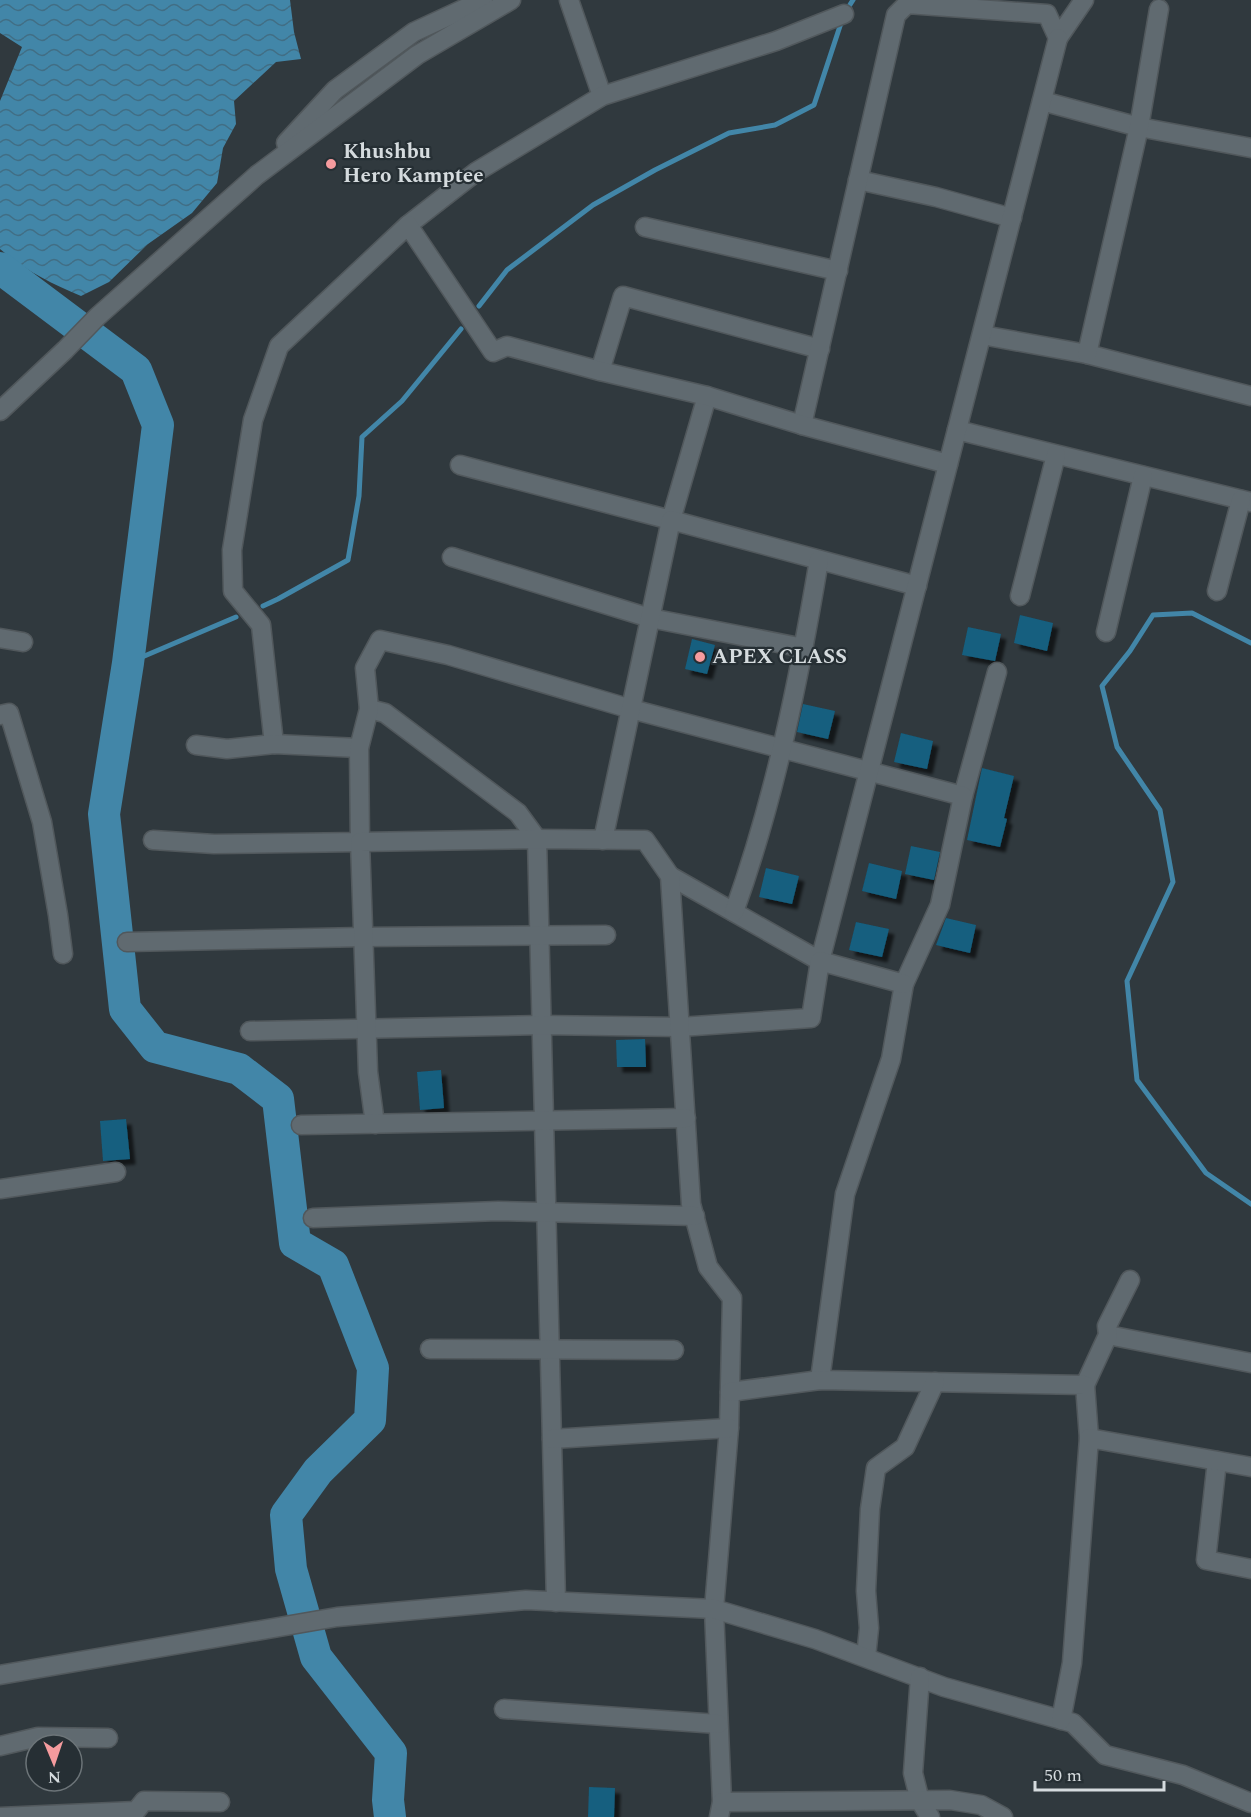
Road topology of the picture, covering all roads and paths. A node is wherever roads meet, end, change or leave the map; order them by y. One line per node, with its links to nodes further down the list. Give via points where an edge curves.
1 (483, 0): 12 (street, via 414,32 335,90)
2 (511, 0): 12 (street, via 417,55)
3 (569, 0): 8 (street)
4 (1084, 0): 7 (street)
5 (1159, 9): 10 (street)
6 (844, 14): 8 (street, via 776,41)
7 (1058, 38): 9 (street); 13 (street, via 1047,14 907,4 896,15)
8 (602, 96): 15 (street, via 476,172)
9 (1042, 101): 10 (street); 14 (street)
10 (1139, 127): 11 (street); 20 (street)
11 (1251, 148)
12 (257, 175): 24 (street, via 97,317)
13 (858, 180): 14 (street); 17 (street)
14 (1012, 218): 18 (street)
15 (408, 225): 21 (street, via 494,352 507,346); 47 (street, via 279,346 253,420 232,550 234,591 261,626)
16 (645, 227): 17 (street)
17 (838, 271): 19 (street)
18 (982, 335): 20 (street); 26 (street)
19 (820, 349): 21 (street, via 623,296); 25 (street)
20 (1087, 354): 23 (street)
21 (600, 371): 22 (street)
22 (706, 396): 25 (street); 32 (street)
23 (1251, 396)
24 (0, 411)
25 (802, 425): 28 (street)
26 (957, 430): 27 (street); 28 (street)
27 (1056, 454): 30 (street); 37 (street)
28 (948, 464): 35 (street)
29 (460, 465): 32 (street)
30 (1143, 476): 31 (street); 39 (street)
31 (1246, 501): 36 (street)
32 (671, 520): 34 (street); 38 (street)
33 (452, 557): 38 (street)
34 (819, 560): 35 (street); 42 (street)
35 (917, 586): 51 (street)
36 (1217, 591)
37 (1020, 596)
38 (650, 618): 42 (street); 45 (street)
39 (1106, 632)
40 (0, 638): 41 (street)
41 (23, 642)
42 (804, 648): 50 (street)
43 (997, 672): 52 (street)
44 (369, 709): 45 (street, via 365,668 380,640 448,655); 49 (street); 53 (street, via 385,713 518,813)
45 (631, 709): 50 (street); 55 (street)
46 (0, 715): 63 (street, via 9,713 42,822)
47 (274, 744): 48 (street, via 227,749); 49 (street)
48 (196, 746)
49 (359, 748): 56 (street)
50 (782, 748): 51 (street); 58 (street, via 755,854)
51 (869, 771): 52 (street); 64 (street)
52 (963, 796): 65 (street, via 940,905)
53 (537, 839): 55 (street); 56 (street); 59 (street)
54 (153, 840): 56 (street, via 214,844)
55 (603, 840): 57 (street, via 645,840)
56 (360, 842): 61 (street)
57 (670, 876): 58 (street); 67 (street)
58 (734, 912): 64 (street)
59 (539, 934): 60 (street); 61 (street); 66 (street)
60 (606, 935)
61 (363, 937): 62 (street); 68 (street)
62 (126, 942)
63 (63, 954)
64 (820, 961): 65 (street); 67 (street, via 812,1018)
65 (904, 984): 85 (street, via 891,1059 845,1194)
66 (541, 1025): 67 (street); 68 (street); 71 (street)
67 (680, 1027): 70 (street)
68 (367, 1029): 69 (street); 72 (street)
69 (250, 1030)
70 (686, 1118): 71 (street); 77 (street)
71 (543, 1122): 72 (street); 76 (street)
72 (375, 1124): 73 (street)
73 (301, 1125)
74 (116, 1172): 75 (street)
75 (0, 1188)
76 (546, 1213): 77 (street); 78 (street, via 498,1211); 82 (street)
77 (694, 1216): 88 (street, via 708,1267 732,1298)
78 (313, 1218)
79 (1130, 1280): 80 (street, via 1107,1326)
80 (1108, 1335): 84 (street); 87 (street)
81 (430, 1349): 82 (street)
82 (549, 1350): 83 (street); 91 (street)
83 (674, 1350)
84 (1251, 1363)
85 (820, 1380): 86 (street); 88 (street)
86 (935, 1382): 87 (street); 97 (street, via 905,1447 876,1468 870,1509)
87 (1085, 1385): 90 (street)
88 (730, 1392): 89 (street)
89 (729, 1428): 91 (street); 96 (street)
90 (1089, 1438): 92 (street); 101 (street, via 1072,1663)
91 (552, 1439): 95 (street)
92 (1217, 1461): 93 (street); 94 (street, via 1206,1560)
93 (1251, 1467)
94 (1251, 1569)
95 (556, 1602): 96 (street); 98 (street, via 525,1600 338,1617)
96 (714, 1609): 97 (street); 102 (street)
97 (866, 1658): 99 (street)
98 (0, 1674)
99 (920, 1677): 101 (street); 105 (street, via 913,1773)
100 (504, 1708): 102 (street)
101 (1061, 1720): 107 (street, via 1074,1723 1105,1755 1183,1775)
102 (718, 1724): 108 (street)
103 (108, 1738): 104 (street, via 38,1737)
104 (0, 1746)
105 (920, 1801): 108 (street); 110 (street); 111 (street, via 981,1805)
106 (220, 1802): 109 (street, via 144,1801 136,1811)
107 (1251, 1803)
108 (720, 1810)
109 (0, 1817)
110 (930, 1817)
111 (1003, 1817)

